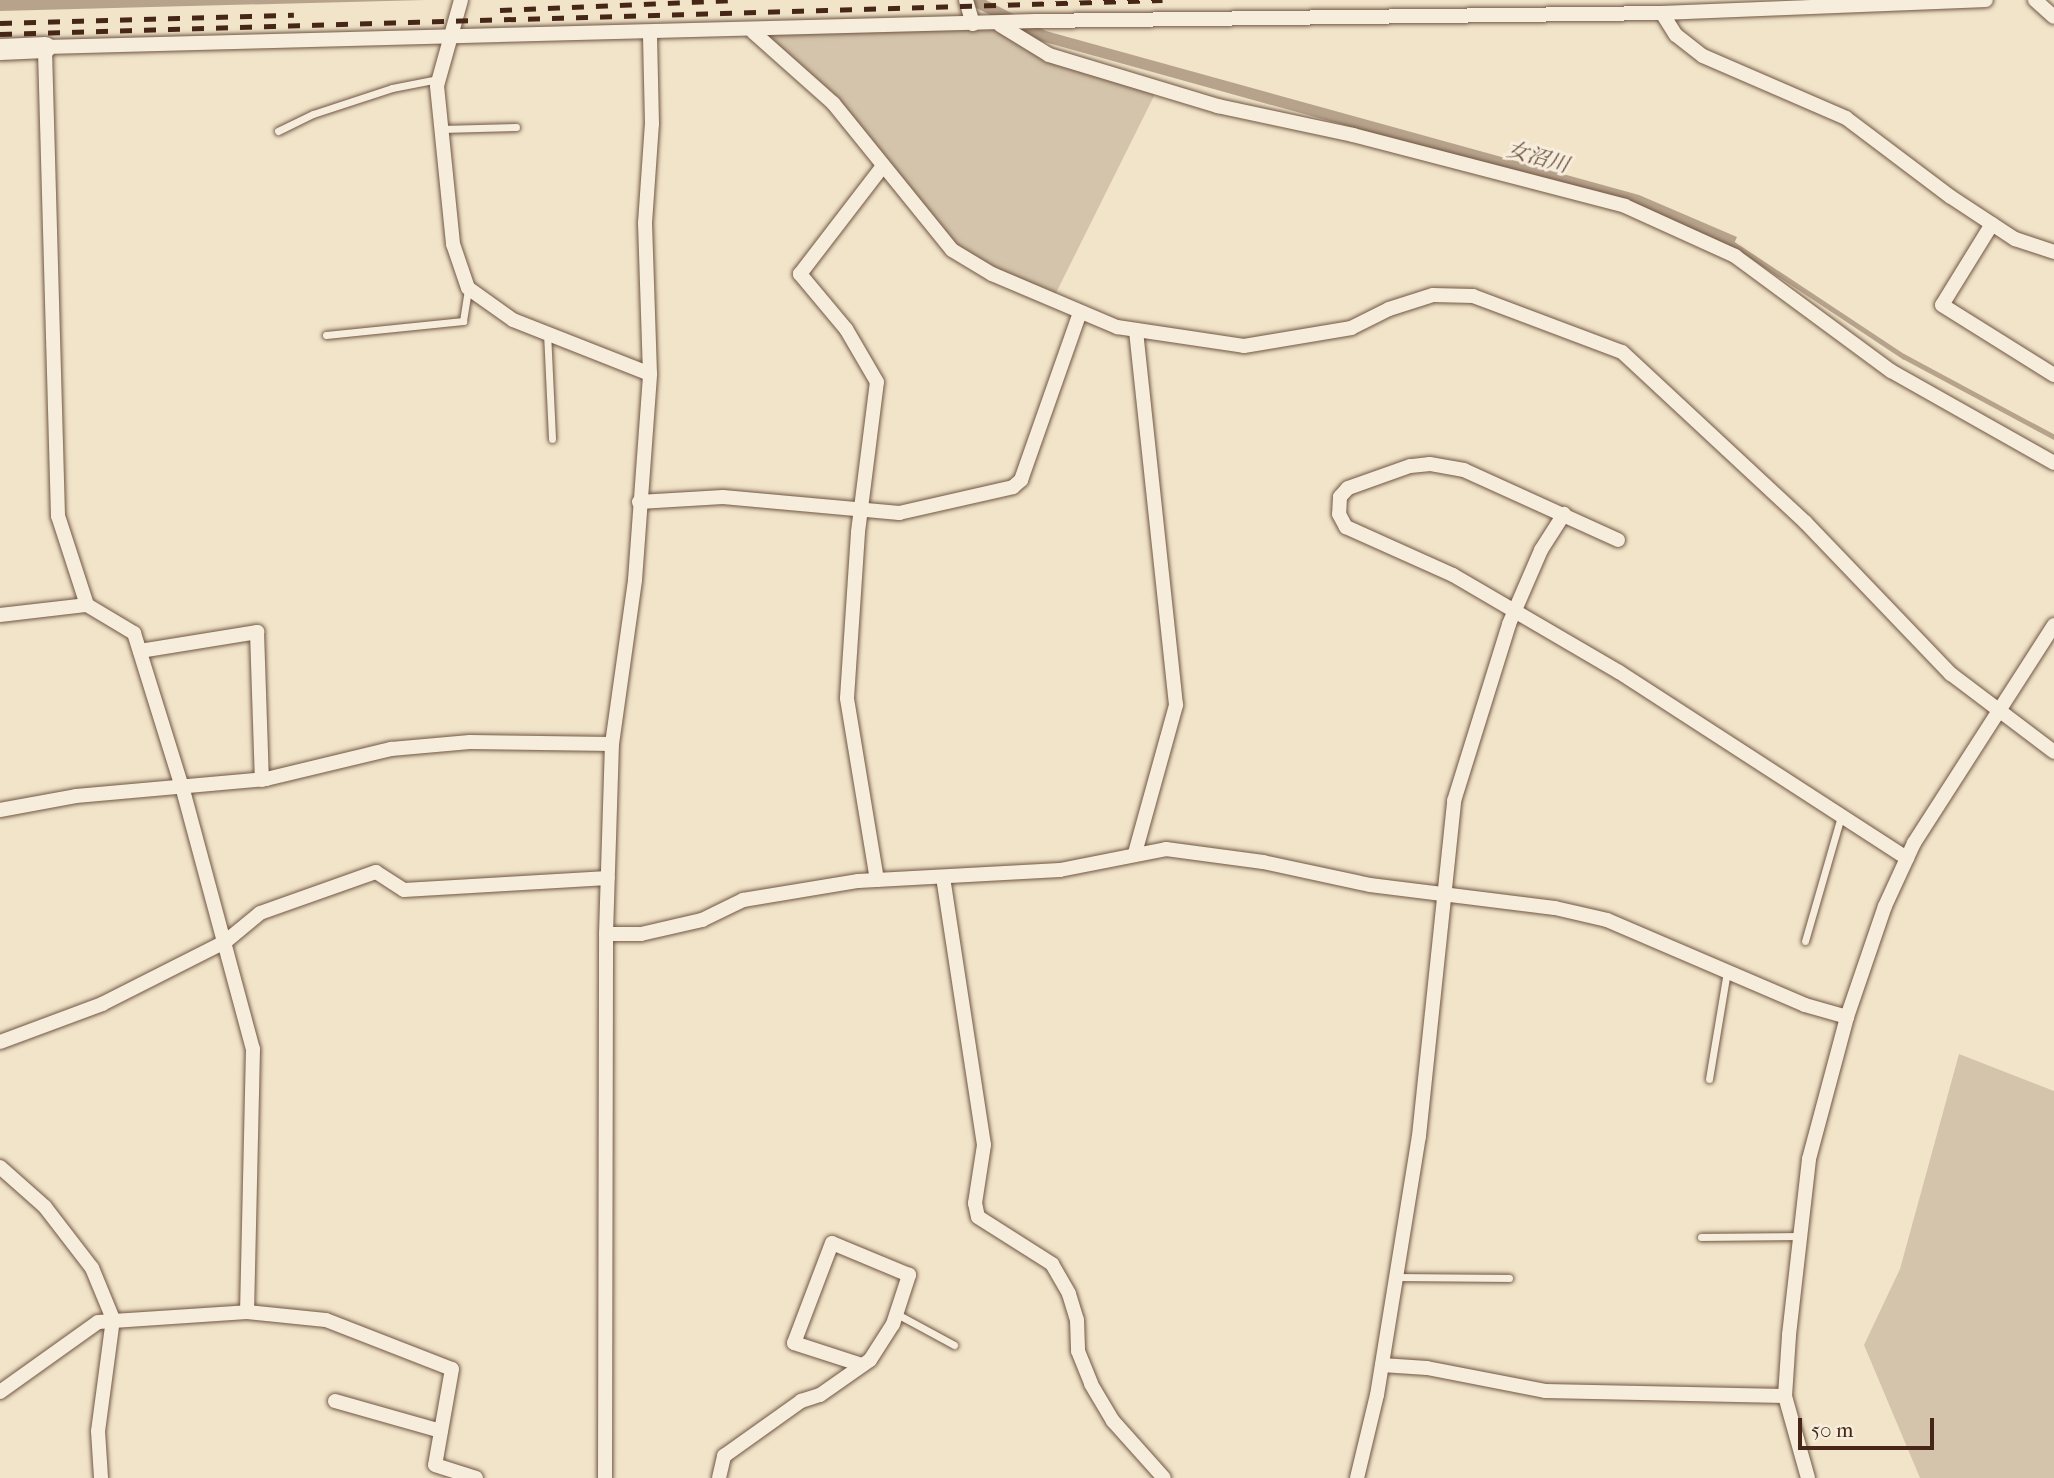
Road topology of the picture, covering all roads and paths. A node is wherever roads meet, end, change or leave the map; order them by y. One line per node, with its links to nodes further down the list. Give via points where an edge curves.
1 (461, 0): 11 (street)
2 (966, 0): 7 (street)
3 (1986, 0): 5 (street)
4 (2035, 0): 6 (street)
5 (1662, 13): 8 (street); 19 (street, via 1675,35 1703,56 1846,118)
6 (2054, 17)
7 (973, 24): 8 (street); 9 (street)
8 (1000, 24): 29 (street, via 1049,55 1218,106 1353,135 1625,206 1735,256 1891,371)
9 (753, 32): 10 (street); 18 (street, via 833,103)
10 (650, 33): 11 (street); 26 (street, via 652,124 645,223)
11 (453, 37): 12 (street); 14 (street)
12 (45, 47): 13 (street); 34 (street, via 58,516)
13 (0, 49)
14 (439, 79): 16 (street); 17 (lane, via 392,88 313,114)
15 (516, 127): 16 (lane)
16 (440, 129): 21 (street, via 453,244)
17 (278, 131)
18 (882, 167): 22 (street, via 952,250 992,274); 31 (street, via 800,274 846,329 877,382)
19 (1992, 224): 20 (street, via 2015,239); 27 (street, via 1942,305)
20 (2054, 252)
21 (468, 288): 24 (street, via 513,320); 25 (lane, via 463,321)
22 (1080, 312): 23 (street); 31 (street, via 1021,480 1013,488 899,513)
23 (1136, 330): 39 (street, via 1244,346 1351,328 1433,295 1473,296 1622,352 1805,522 1951,674); 46 (street, via 1176,705)
24 (547, 331): 26 (street); 28 (lane)
25 (326, 335)
26 (650, 374): 30 (street)
27 (2054, 375)
28 (552, 439)
29 (2054, 463)
30 (639, 502): 31 (street, via 723,497); 40 (street, via 635,580)
31 (860, 510): 50 (street, via 847,698)
32 (1564, 514): 33 (street); 35 (street, via 1541,550); 35 (street, via 1464,470 1430,464 1410,466 1348,488 1340,496 1339,514 1346,527 1454,575)
33 (1618, 540)
34 (87, 605): 36 (street); 38 (street, via 134,634)
35 (1513, 614): 45 (street, via 1619,672); 51 (street, via 1454,801)
36 (0, 615)
37 (2054, 625): 39 (street)
38 (140, 651): 42 (street, via 257,632); 43 (street)
39 (1996, 709): 41 (street); 47 (street)
40 (612, 744): 42 (street, via 470,742 391,749); 49 (street)
41 (2054, 752)
42 (262, 780): 43 (street)
43 (183, 790): 44 (street, via 76,796); 54 (street)
44 (0, 810)
45 (1841, 815): 47 (street); 53 (lane)
46 (1135, 853): 48 (street, via 1060,870); 51 (street, via 1167,849 1213,854)
47 (1907, 858): 56 (street)
48 (943, 877): 50 (street); 78 (street, via 984,1145 975,1203 978,1217 1052,1264 1069,1294 1077,1320 1078,1351 1091,1384 1113,1421)
49 (608, 878): 52 (street); 54 (street, via 404,890 376,872 260,913)
50 (877, 880): 52 (street, via 743,900 702,920 642,934)
51 (1444, 896): 55 (street, via 1555,908 1607,920); 62 (street, via 1419,1136)
52 (606, 934): 76 (street)
53 (1805, 941)
54 (225, 942): 57 (street, via 102,1004); 64 (street, via 253,1049)
55 (1727, 972): 56 (street); 58 (lane)
56 (1847, 1017): 60 (street, via 1809,1159)
57 (0, 1042)
58 (1709, 1079)
59 (0, 1167): 66 (street, via 45,1207 92,1268)
60 (1799, 1236): 61 (lane); 71 (street)
61 (1701, 1237)
62 (1396, 1277): 63 (lane); 69 (street)
63 (1509, 1278)
64 (247, 1312): 66 (street); 73 (street, via 326,1320 452,1369)
65 (897, 1314): 67 (lane); 68 (street, via 870,1360); 68 (street, via 909,1275 832,1243 794,1343)
66 (113, 1319): 70 (street, via 97,1322); 74 (street, via 98,1431)
67 (954, 1345)
68 (862, 1365): 77 (street, via 724,1455)
69 (1382, 1365): 71 (street, via 1545,1391); 79 (street)
70 (0, 1392)
71 (1785, 1396): 80 (street)
72 (335, 1401): 73 (street)
73 (441, 1431): 75 (street, via 435,1465)
74 (101, 1478)
75 (476, 1478)
76 (605, 1478)
77 (719, 1478)
78 (1164, 1478)
79 (1357, 1478)
80 (1808, 1478)

